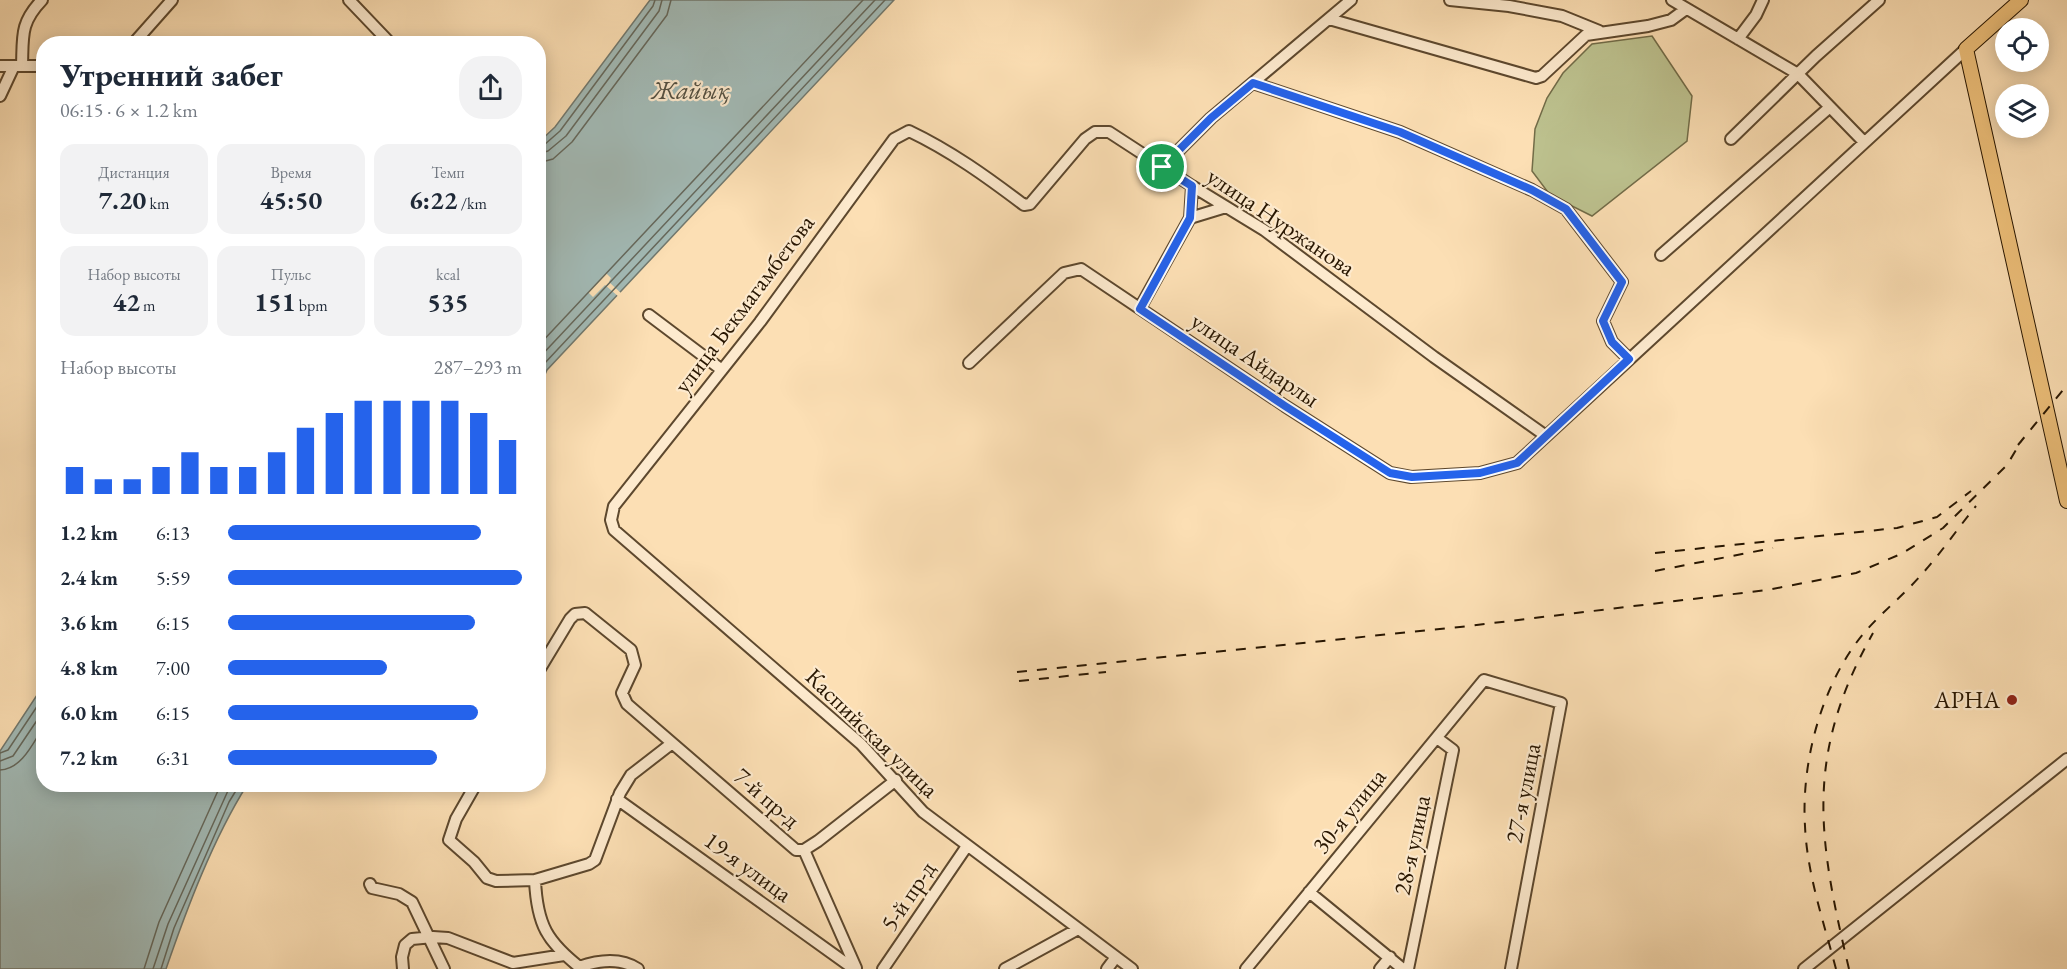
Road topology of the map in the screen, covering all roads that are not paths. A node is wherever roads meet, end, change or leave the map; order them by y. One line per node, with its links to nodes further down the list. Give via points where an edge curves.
1 (42, 0): 18 (street, via 27,16)
2 (172, 0): 13 (street)
3 (349, 0): 14 (street)
4 (1351, 0): 11 (street)
5 (1450, 0): 12 (street, via 1562,16)
6 (1672, 0): 10 (street)
7 (1879, 0): 20 (street)
8 (2021, 0): 16 (main road)
9 (1757, 2): 15 (street, via 1756,15)
10 (1686, 9): 12 (street, via 1671,20); 15 (street)
11 (1329, 19): 12 (street, via 1536,78 1586,35); 21 (street)
12 (1599, 32)
13 (140, 36)
14 (383, 36)
15 (1737, 39): 20 (street)
16 (1966, 49): 26 (street, улица Айдарлы); 38 (main road)
17 (0, 66): 18 (street)
18 (18, 66): 19 (street); 22 (street)
19 (36, 66)
20 (1798, 74): 23 (street); 25 (street)
21 (1253, 83): 27 (street); 34 (street, via 1400,132 1566,209 1622,282 1603,321 1612,342)
22 (0, 96)
23 (1830, 107): 26 (street); 31 (street)
24 (909, 131): 27 (street, улица Нуржанова, via 964,160 1024,205 1030,204 1084,139 1095,132 1109,132); 36 (street, улица Бекмагамбетова, via 894,139)
25 (1731, 139)
26 (1864, 142): 34 (street, улица Айдарлы)
27 (1162, 167): 28 (street, улица Нуржанова)
28 (1192, 186): 29 (street, улица Нуржанова); 30 (street)
29 (1226, 207): 30 (street); 37 (street, улица Нуржанова, via 1264,230)
30 (1190, 218): 32 (street)
31 (1661, 255)
32 (1140, 309): 35 (street, улица Айдарлы, via 1081,269 1064,273); 37 (street, улица Айдарлы, via 1390,473 1412,477 1480,473 1517,463)
33 (649, 315): 36 (street)
34 (1629, 359): 37 (street, улица Айдарлы)
35 (969, 363)
36 (722, 370): 39 (street, улица Бекмагамбетова)
37 (1546, 436)
38 (2067, 501)
39 (614, 506): 45 (street, Каспийская улица, via 614,530 861,744)
40 (546, 659): 43 (street, via 570,619 585,613 631,650 635,665 622,693 633,710)
41 (1484, 680): 42 (street, 30-я улица); 70 (street, 27-я улица, via 1561,703)
42 (1437, 738): 52 (street, 30-я улица); 69 (street, 28-я улица, via 1453,750)
43 (671, 744): 47 (street, via 631,775); 49 (street, 7-й пр-д, via 785,842 796,850)
44 (2067, 759): 71 (street)
45 (896, 780): 48 (street, Каспийская улица, via 923,812); 49 (street, 7-й пр-д)
46 (471, 792): 50 (street, via 449,840 487,878)
47 (617, 799): 50 (street, via 595,860); 62 (street, 19-я улица)
48 (967, 846): 53 (street, Каспийская улица); 63 (street, 5-й пр-д)
49 (804, 850): 62 (street)
50 (535, 880): 55 (street, via 537,911 549,940)
51 (370, 884): 54 (street, via 412,902)
52 (1310, 892): 57 (street); 67 (street, 30-я улица)
53 (1078, 929): 56 (street, Каспийская улица); 64 (street)
54 (428, 938): 55 (street, via 448,938 513,963); 59 (street, via 412,939 405,945); 60 (street)
55 (564, 955): 58 (street)
56 (1116, 957): 65 (street); 66 (street, Каспийская улица)
57 (1390, 957): 68 (street); 69 (street)
58 (581, 968): 61 (street, via 598,960 628,962)
59 (403, 969)
60 (444, 969)
61 (638, 969)
62 (855, 969)
63 (884, 969)
64 (1005, 969)
65 (1107, 969)
66 (1132, 969)
67 (1246, 969)
68 (1380, 969)
69 (1406, 969)
70 (1511, 969)
71 (1804, 969)

